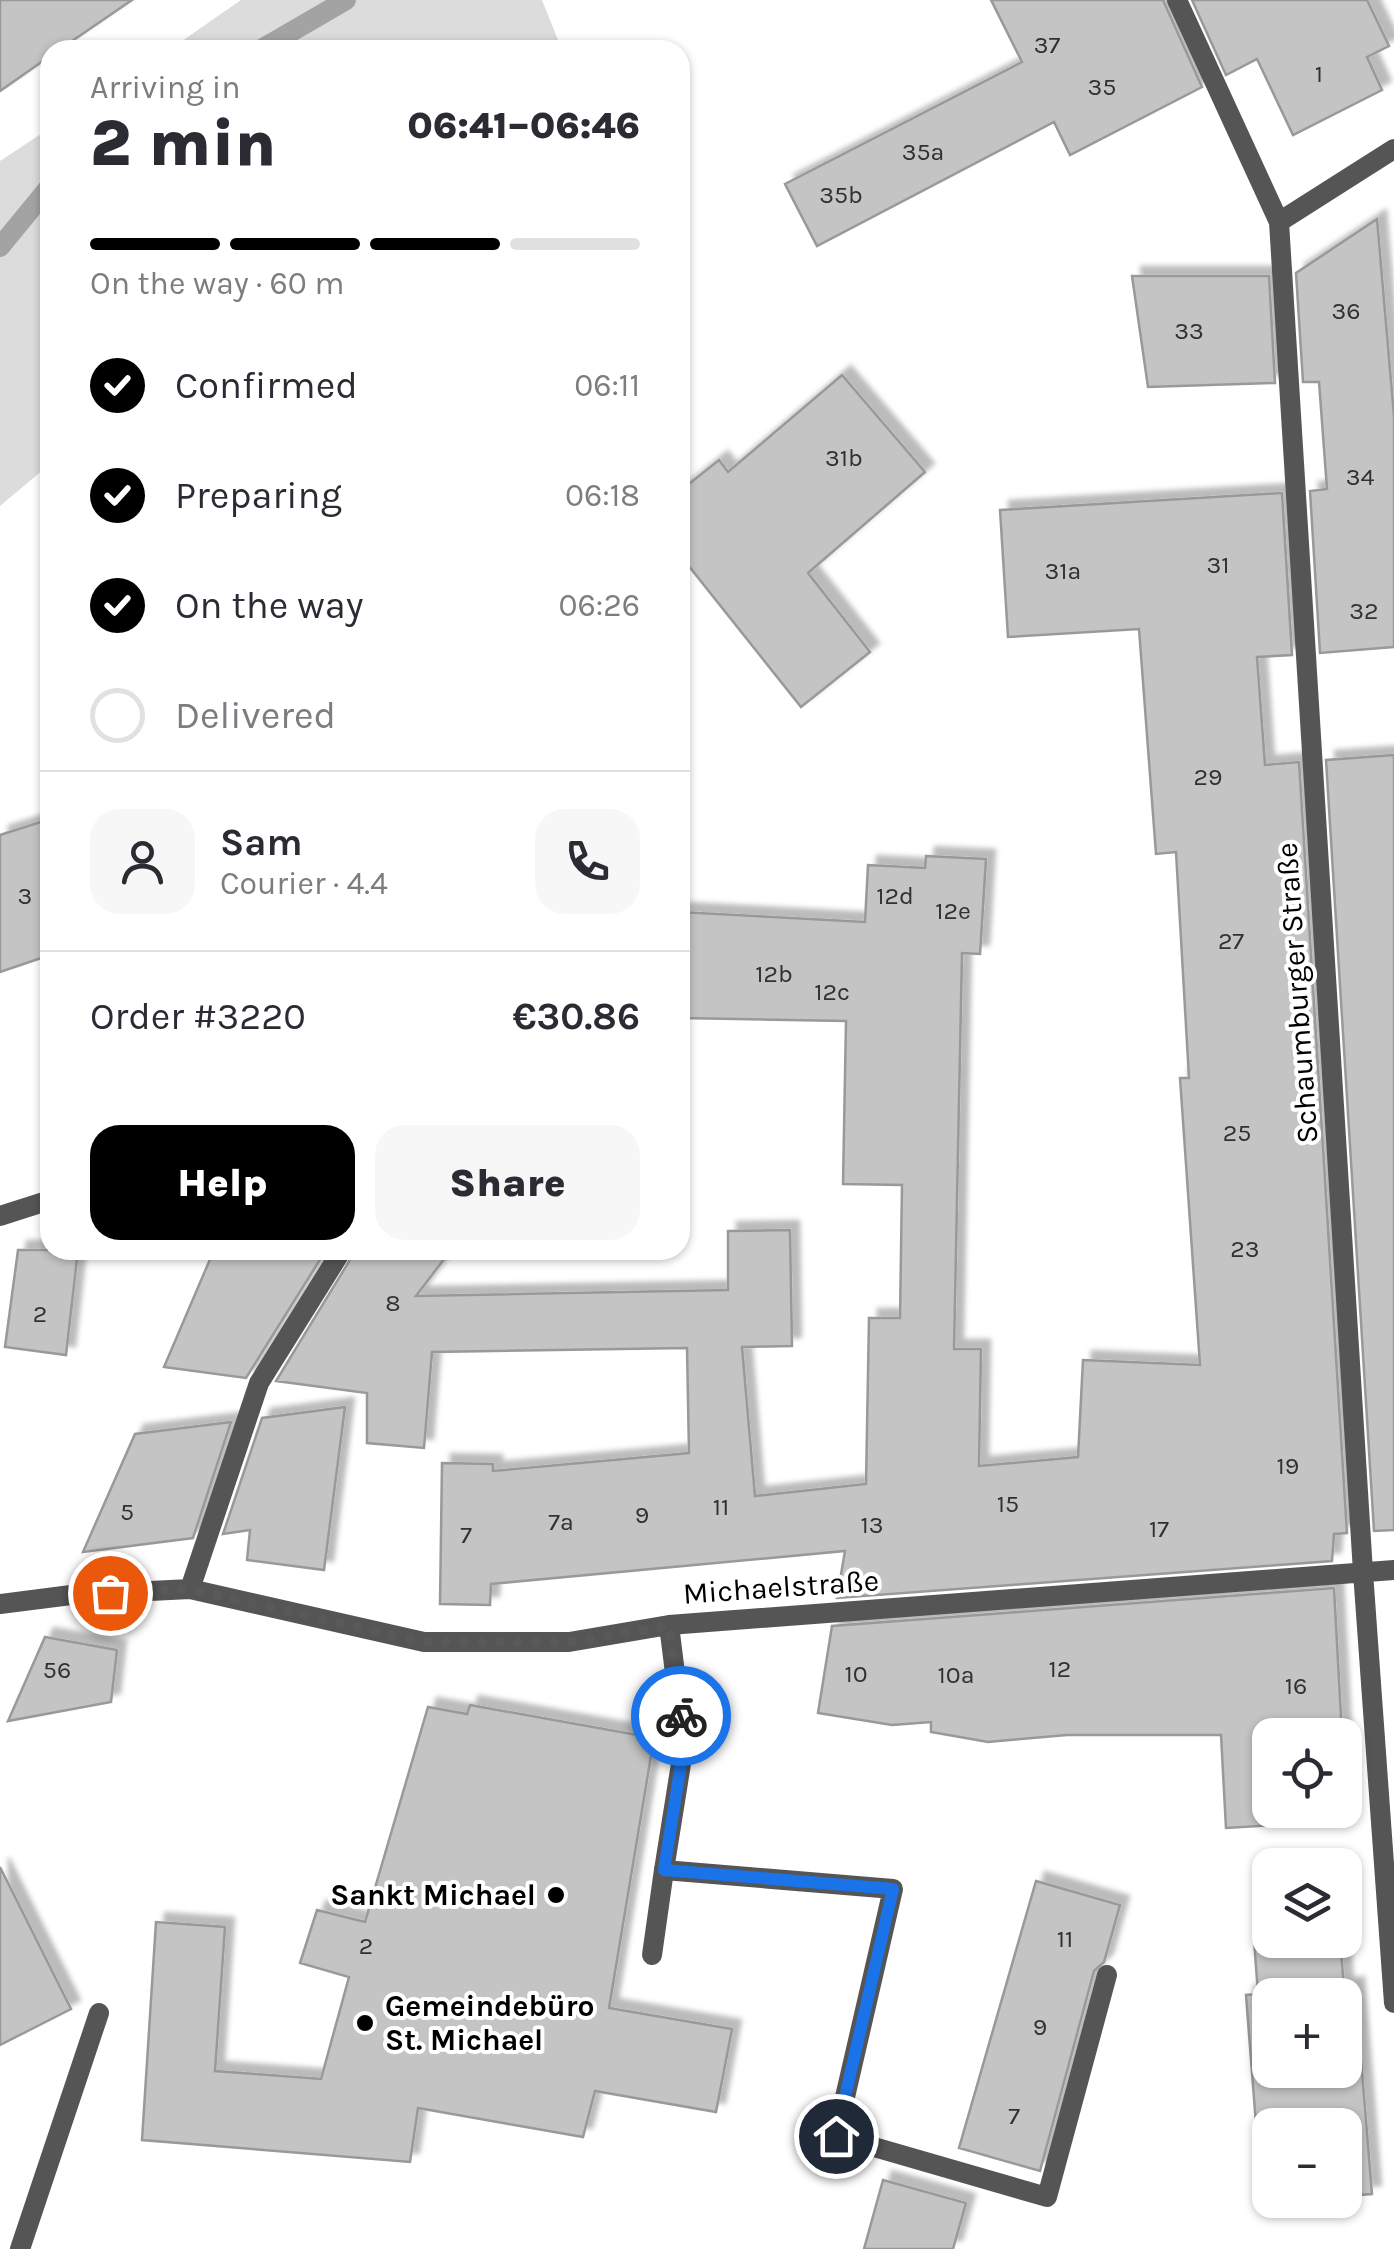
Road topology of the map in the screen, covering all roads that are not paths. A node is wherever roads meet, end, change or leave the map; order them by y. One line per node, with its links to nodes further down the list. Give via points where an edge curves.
1 (1177, 0): 3 (street, Schaumburger Straße)
2 (1394, 150): 3 (street)
3 (1279, 222): 8 (street, Schaumburger Straße)
4 (40, 1203): 5 (street)
5 (0, 1216)
6 (336, 1260): 9 (street, via 259,1383)
7 (1394, 1570): 8 (street, Michaelstraße)
8 (1363, 1572): 11 (street, Michaelstraße); 15 (street, Schaumburger Straße)
9 (190, 1589): 10 (street, Michaelstraße); 11 (street, Michaelstraße, via 424,1642 569,1642)
10 (0, 1604)
11 (669, 1626): 12 (street, via 684,1745)
12 (664, 1870): 13 (street); 14 (street, via 893,1889 836,2136 1047,2198)
13 (652, 1955)
14 (1106, 1975)
15 (1394, 2003)
16 (99, 2013): 17 (street)
17 (20, 2249)

